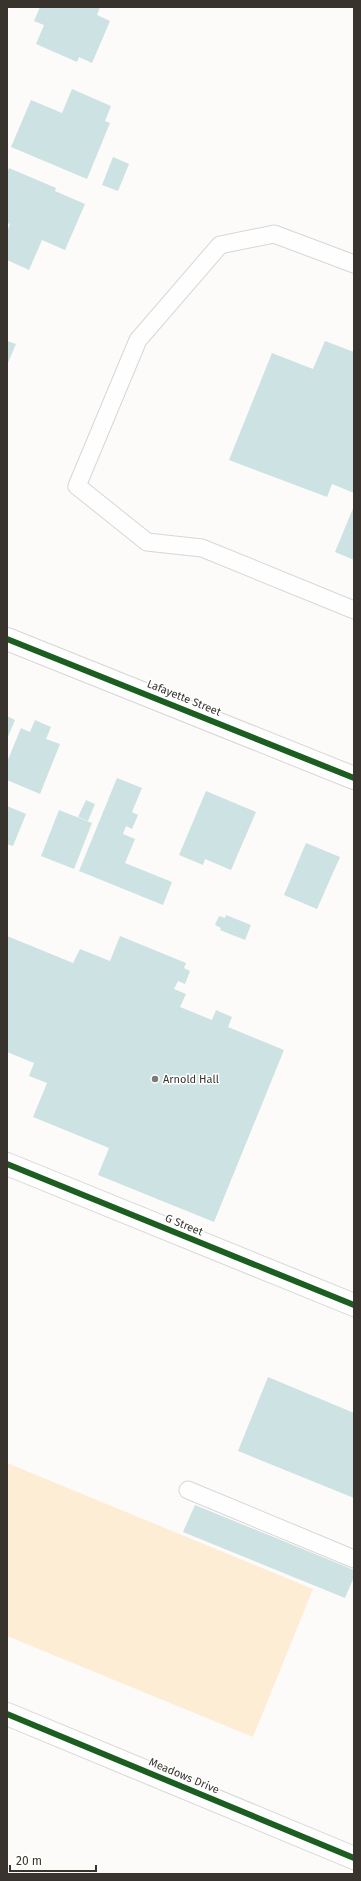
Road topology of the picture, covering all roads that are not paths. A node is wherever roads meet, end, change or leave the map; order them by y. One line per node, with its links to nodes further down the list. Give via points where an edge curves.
1 (354, 264): 2 (lane, via 274,234 220,245 138,340 78,486 147,542 202,548)
2 (354, 610)
3 (7, 639): 4 (street, Lafayette Street)
4 (354, 778)
5 (7, 1164): 6 (street, G Street)
6 (354, 1304)
7 (188, 1490): 8 (lane)
8 (354, 1559)
9 (7, 1714): 10 (street, Meadows Drive)
10 (354, 1858)

